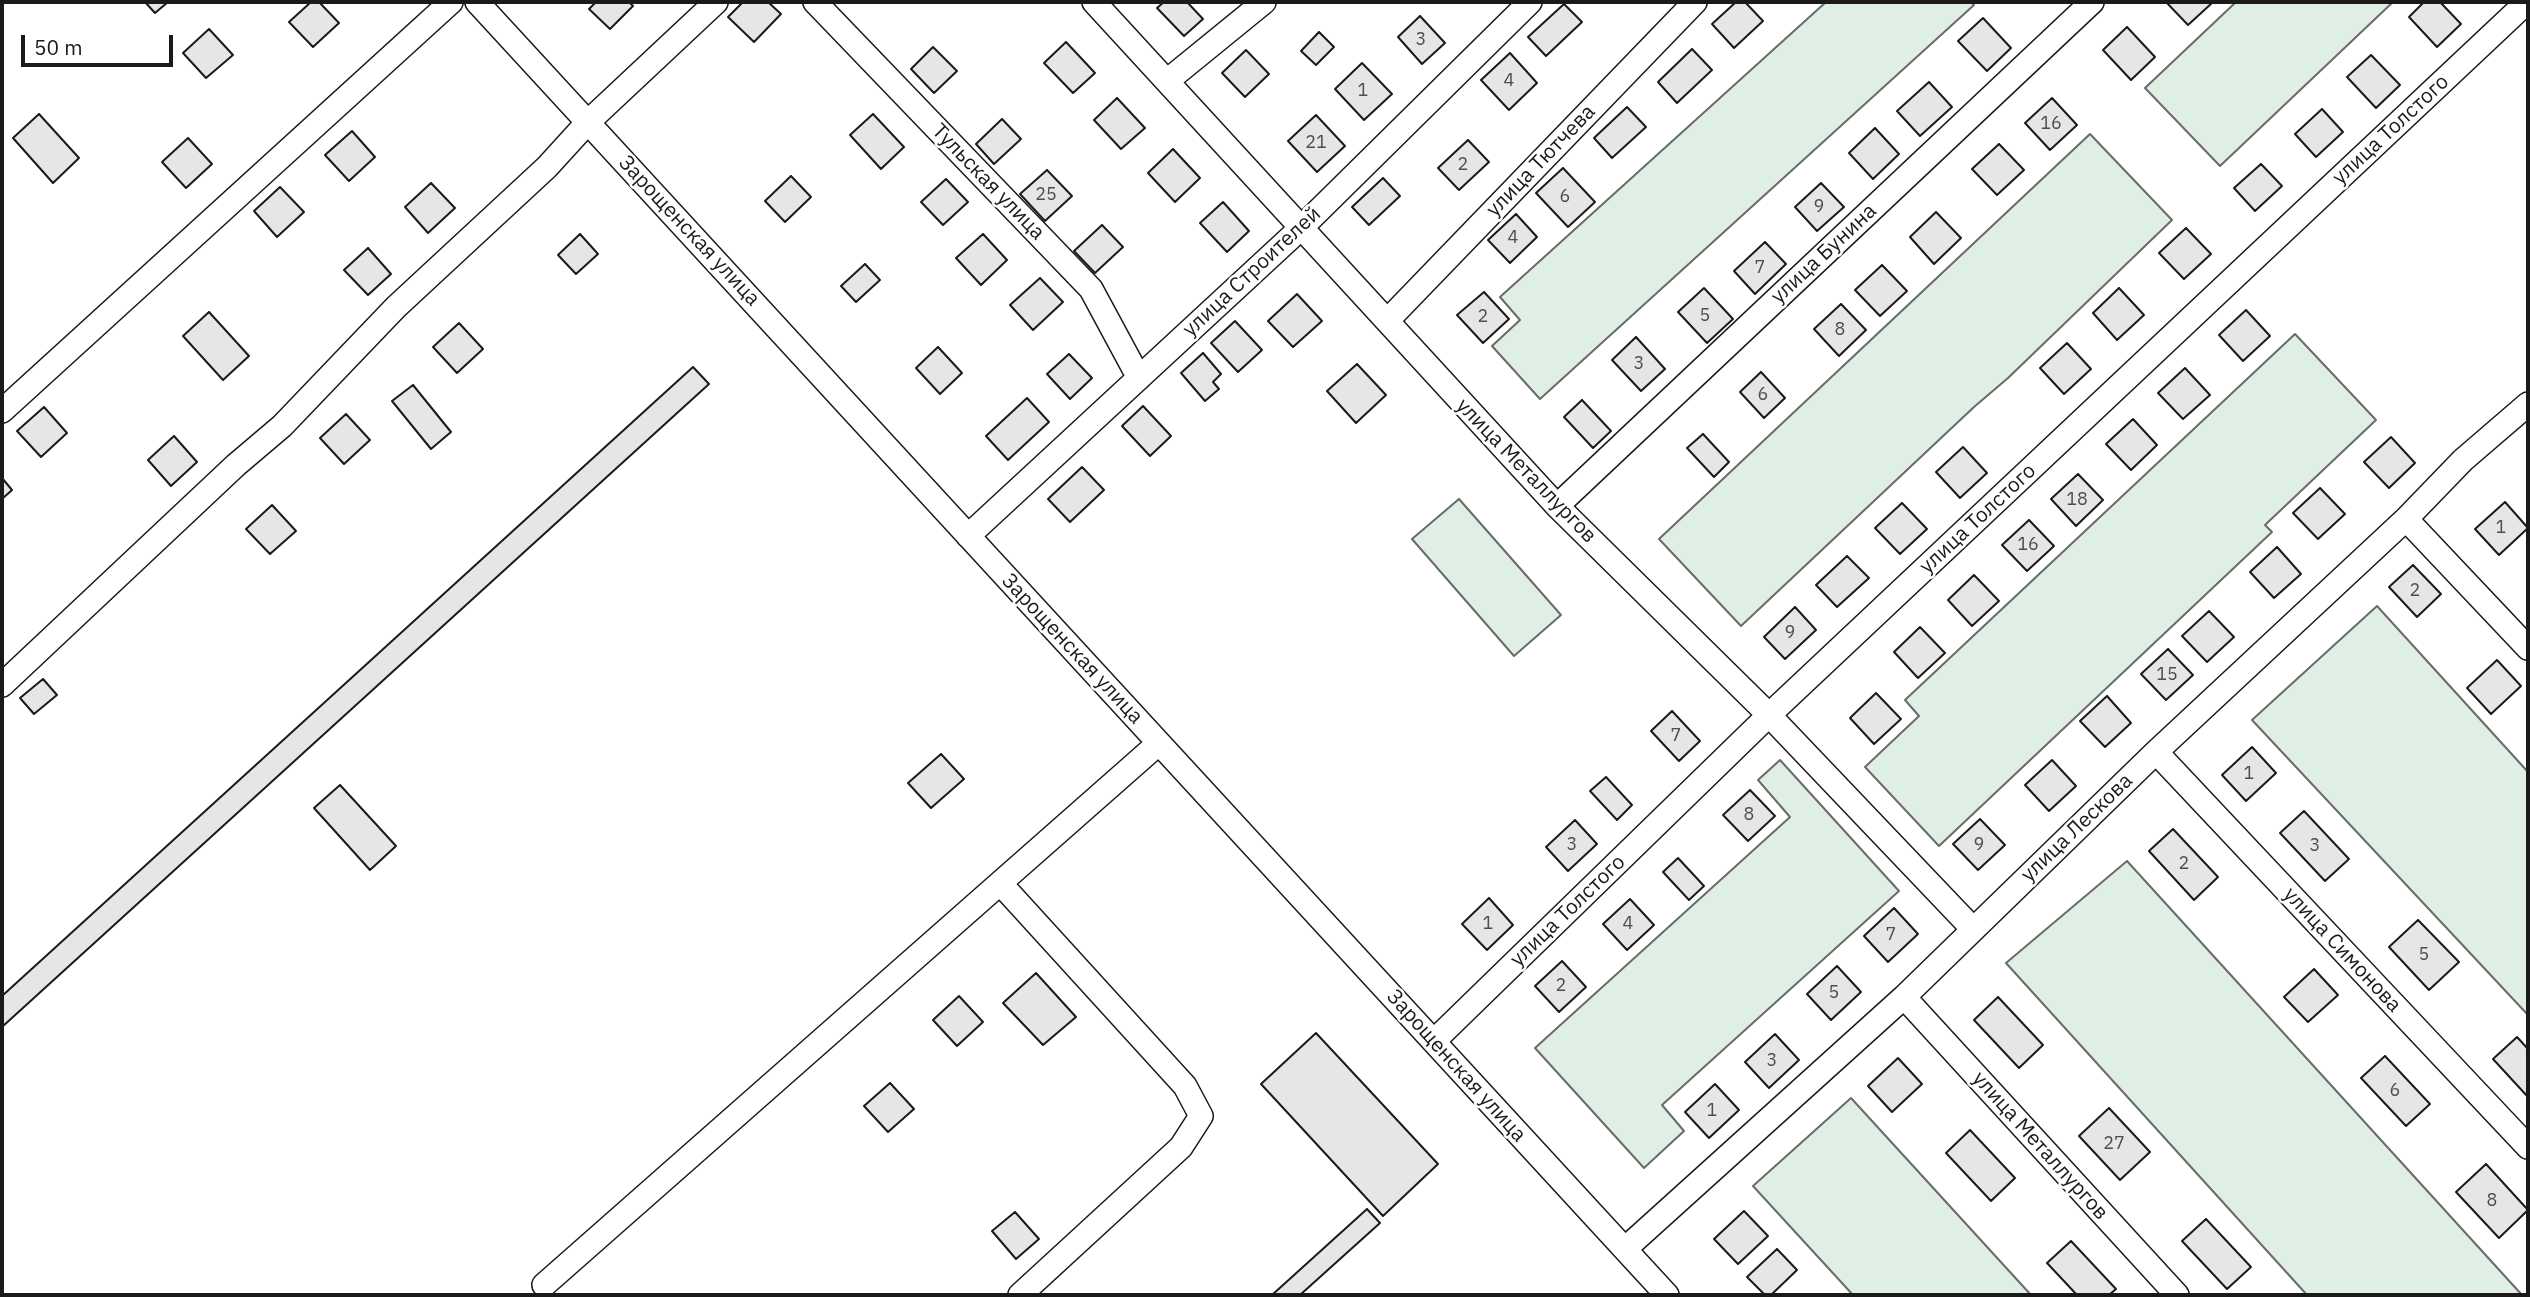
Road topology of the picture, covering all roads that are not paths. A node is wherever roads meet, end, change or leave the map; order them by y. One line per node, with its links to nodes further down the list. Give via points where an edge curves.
1 (452, 2): 17 (street)
2 (477, 2): 12 (street, Зарощенская улица)
3 (716, 2): 12 (street)
4 (815, 2): 15 (street, Тульская улица, via 1091,289)
5 (1094, 2): 11 (street, улица Металлургов)
6 (1264, 2): 11 (street)
7 (1530, 2): 13 (street, улица Строителей)
8 (1695, 2): 14 (street, улица Тютчева)
9 (2092, 2): 18 (street, улица Бунина)
10 (2527, 2): 23 (street, улица Толстого)
11 (1167, 81): 13 (street, улица Металлургов)
12 (588, 121): 20 (street, Зарощенская улица); 22 (street, via 547,167 396,307 282,426)
13 (1301, 228): 14 (street, улица Металлургов); 15 (street, улица Строителей)
14 (1387, 321): 18 (street, улица Металлургов)
15 (1139, 378): 20 (street, улица Строителей)
16 (2528, 404): 19 (street, улица Лескова, via 2463,460)
17 (2, 411)
18 (1557, 506): 23 (street, улица Металлургов)
19 (2406, 519): 21 (street); 25 (street, улица Лескова)
20 (968, 536): 24 (street, Зарощенская улица)
21 (2528, 648)
22 (2, 685)
23 (1769, 716): 27 (street, улица Металлургов); 29 (street, улица Толстого)
24 (1159, 743): 26 (street); 29 (street, Зарощенская улица)
25 (2157, 752): 27 (street, улица Лескова); 30 (street, улица Симонова)
26 (1000, 883): 32 (street); 33 (street, via 1185,1086 1201,1116 1181,1147)
27 (1972, 928): 28 (street, улица Лескова)
28 (1904, 997): 31 (street, улица Лескова); 35 (street, улица Металлургов)
29 (1434, 1041): 31 (street, Зарощенская улица)
30 (2528, 1147)
31 (1625, 1249): 34 (street, Зарощенская улица)
32 (544, 1285)
33 (1020, 1295)
34 (1667, 1295)
35 (2177, 1295)

